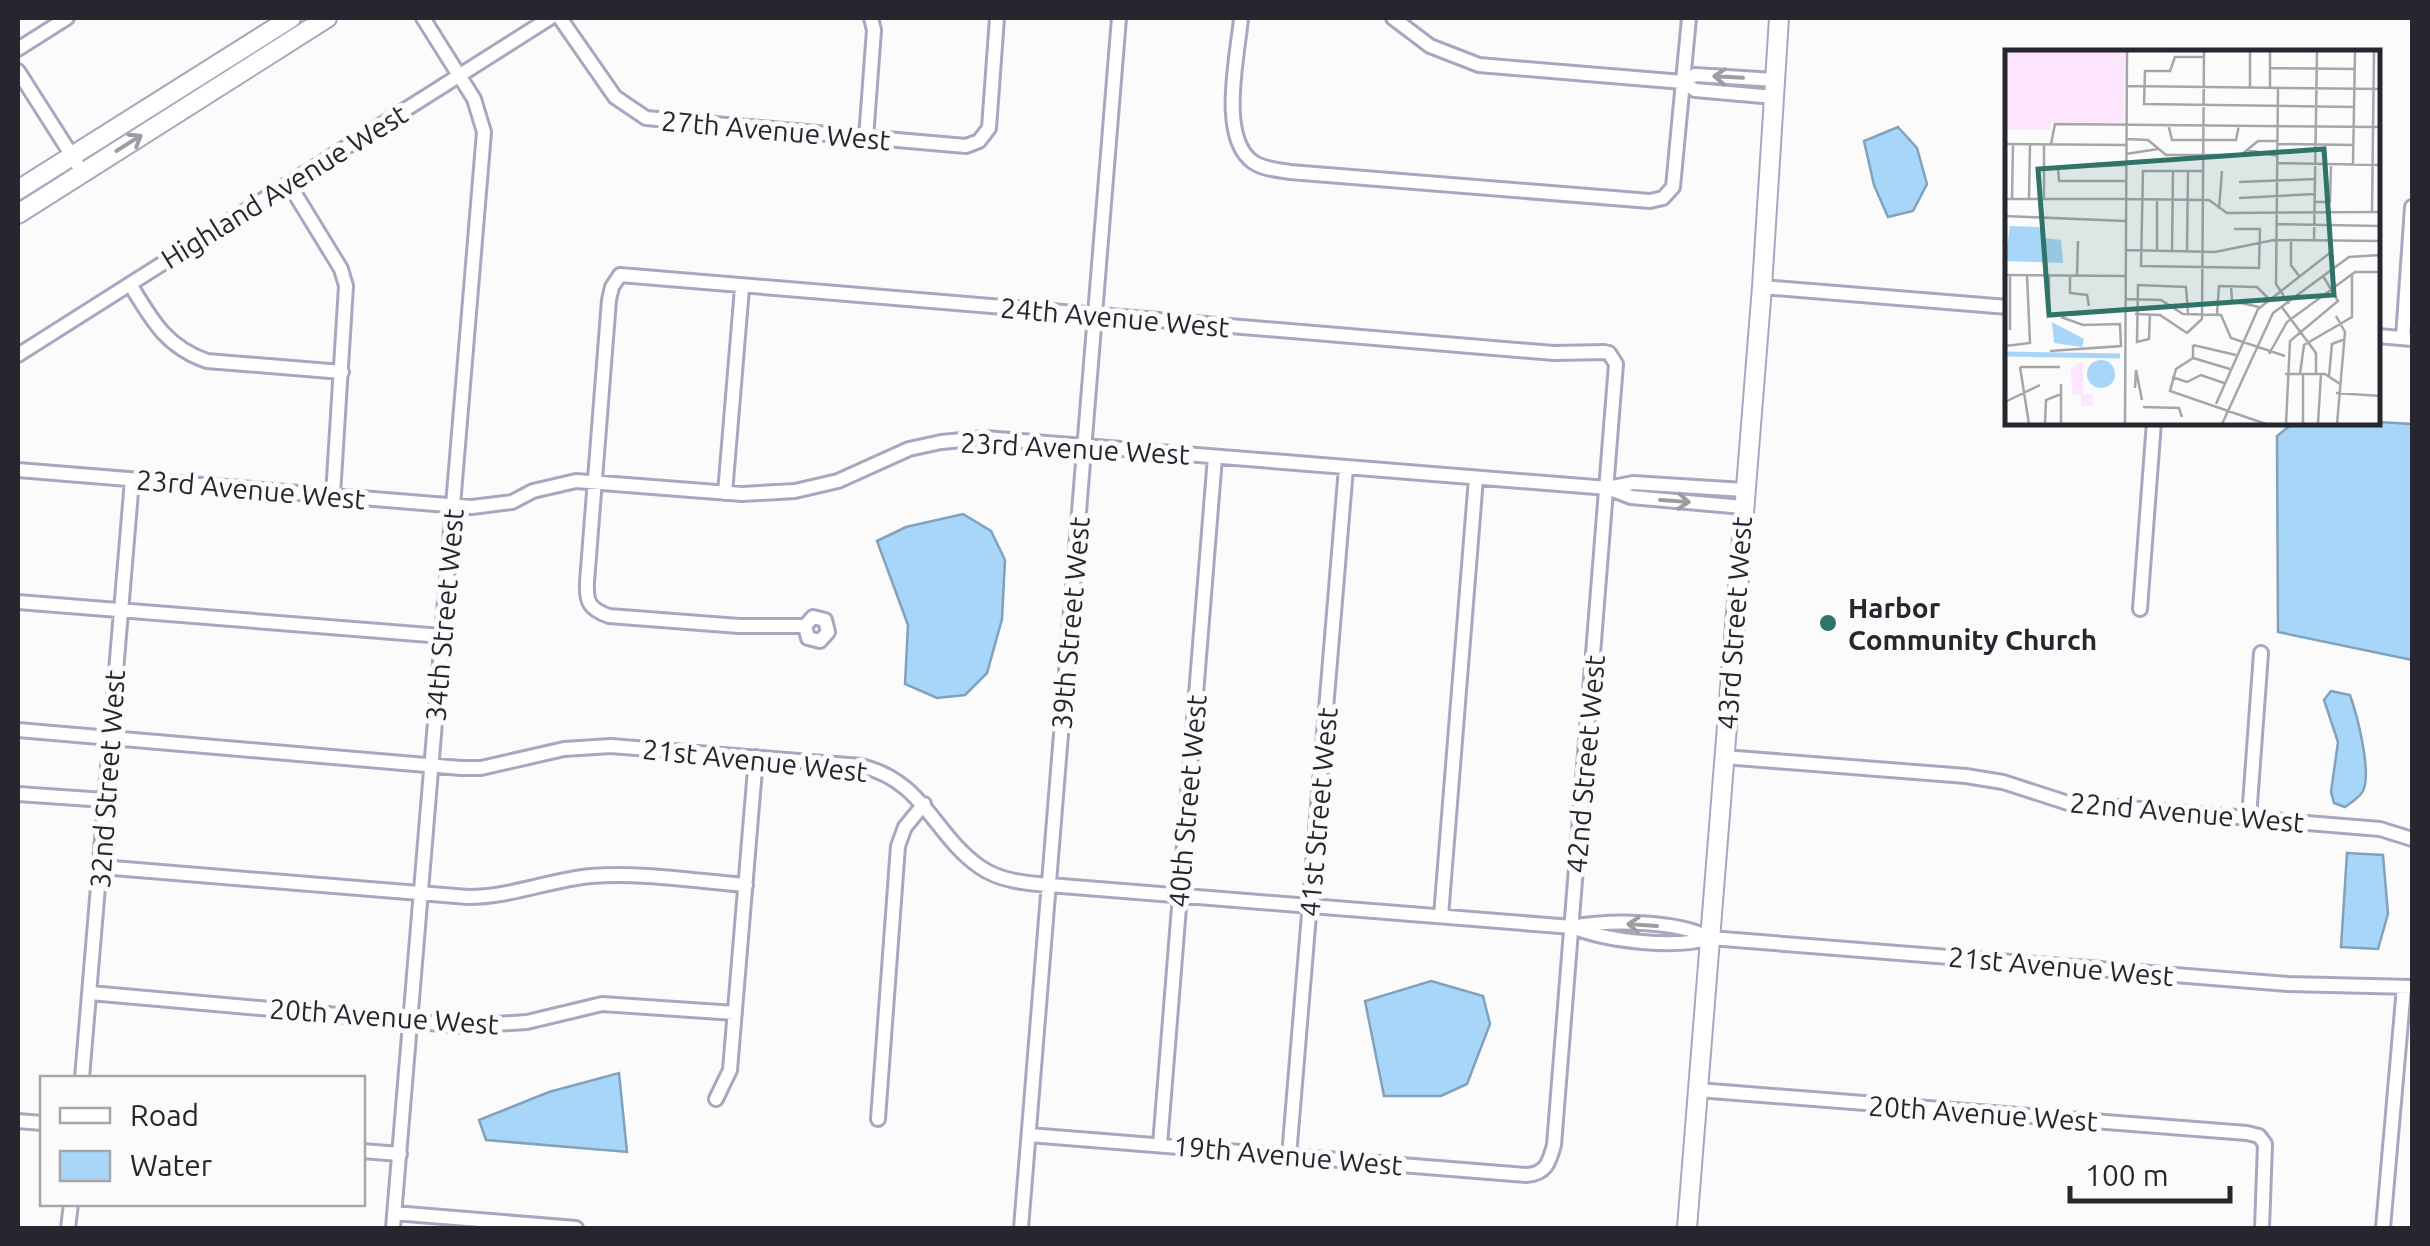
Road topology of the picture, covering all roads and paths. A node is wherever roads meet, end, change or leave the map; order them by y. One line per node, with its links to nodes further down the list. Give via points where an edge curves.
1 (67, 18): 14 (street)
2 (290, 18): 20 (street)
3 (327, 18): 21 (street, one-way to 3)
4 (423, 18): 16 (street, 34th Street West)
5 (550, 18): 16 (street, Highland Avenue West)
6 (560, 18): 19 (street, 27th Avenue West, via 615,97 646,118)
7 (870, 18): 19 (street)
8 (998, 18): 19 (street, 27th Avenue West, via 989,128 980,140 966,146)
9 (1119, 18): 30 (street, 39th Street West)
10 (1241, 18): 17 (street, via 1232,123 1237,142 1256,164 1290,172 1650,200 1673,187)
11 (1394, 18): 17 (street, via 1430,46 1479,65)
12 (1688, 18): 17 (street)
13 (1780, 18): 18 (street, 43rd Street West)
14 (18, 49)
15 (18, 72): 20 (street)
16 (459, 75): 22 (street, Highland Avenue West); 48 (street, 34th Street West, via 484,132)
17 (1684, 82): 18 (street, via 1695,90)
18 (1774, 89): 28 (street, 43rd Street West)
19 (866, 138)
20 (72, 156): 21 (street); 23 (street)
21 (83, 173): 25 (street)
22 (289, 184): 26 (street, Highland Avenue West); 35 (street, via 342,269 348,301)
23 (18, 190)
24 (2412, 207): 32 (street)
25 (18, 214)
26 (130, 284): 33 (street, Highland Avenue West); 35 (street, via 160,333 207,362)
27 (742, 288): 30 (street, 24th Avenue West); 43 (street, 24th Avenue West, via 616,278); 45 (street)
28 (1762, 288): 29 (street); 47 (street, 43rd Street West)
29 (2005, 307)
30 (1096, 315): 34 (street, 24th Avenue West, via 1604,352); 37 (street, 39th Street West)
31 (2380, 336): 32 (street)
32 (2408, 338)
33 (18, 355)
34 (1612, 358): 44 (street, 42nd Street West)
35 (342, 372): 46 (street)
36 (2154, 425): 50 (street)
37 (1084, 446): 38 (street, 23rd Avenue West); 45 (street, 23rd Avenue West, via 985,438 941,442 814,488); 67 (street, 39th Street West)
38 (1216, 457): 39 (street, 23rd Avenue West); 69 (street, 40th Street West)
39 (1346, 468): 41 (street, 23rd Avenue West); 70 (street, 41st Street West)
40 (18, 470): 42 (street, 23rd Avenue West)
41 (1476, 478): 44 (street, 23rd Avenue West); 71 (street)
42 (132, 480): 46 (street, 23rd Avenue West); 51 (street, 32nd Street West)
43 (595, 482): 45 (street, 23rd Avenue West); 48 (street, 23rd Avenue West, via 556,484 498,506); 52 (street, via 587,582 592,610)
44 (1608, 488): 47 (street, 23rd Avenue West, via 1631,497); 72 (street, 42nd Street West)
45 (725, 493)
46 (333, 496): 48 (street, 23rd Avenue West)
47 (1744, 498): 57 (street, 43rd Street West)
48 (453, 506): 53 (street, 34th Street West)
49 (18, 602): 51 (street)
50 (2140, 609)
51 (121, 610): 53 (street); 56 (street, 32nd Street West)
52 (804, 626)
53 (442, 636): 59 (street, 34th Street West)
54 (2261, 653): 63 (street)
55 (18, 730): 56 (street, 21st Avenue West)
56 (110, 737): 59 (street, 21st Avenue West); 61 (street, 32nd Street West)
57 (1724, 756): 63 (street, 22nd Avenue West, via 1966,776 2068,803); 73 (street, 43rd Street West)
58 (756, 757): 59 (street, 21st Avenue West, via 611,746 482,768); 62 (street, 21st Avenue West, via 869,768); 66 (street)
59 (432, 765): 68 (street, 34th Street West)
60 (18, 794): 61 (street)
61 (106, 800): 65 (street, 32nd Street West)
62 (924, 804): 67 (street, 21st Avenue West, via 981,868); 81 (street, via 898,846)
63 (2249, 818): 64 (street, 22nd Avenue West)
64 (2412, 839)
65 (101, 867): 68 (street); 75 (street, 32nd Street West)
66 (746, 885): 68 (street, via 612,875 492,897); 76 (street)
67 (1049, 885): 69 (street, 21st Avenue West); 82 (street, 39th Street West)
68 (422, 893): 77 (street, 34th Street West)
69 (1179, 895): 70 (street, 21st Avenue West); 83 (street, 40th Street West)
70 (1310, 906): 71 (street, 21st Avenue West); 86 (street, 41st Street West)
71 (1441, 916): 72 (street, 21st Avenue West)
72 (1572, 927): 73 (street, 21st Avenue West, via 1596,936 1692,944); 87 (street, 42nd Street West, via 1554,1145)
73 (1710, 938): 74 (street, 21st Avenue West, via 2288,984); 79 (street, 43rd Street West)
74 (2408, 987): 94 (street)
75 (90, 994): 77 (street, 20th Avenue West); 78 (street, 32nd Street West)
76 (735, 1013): 77 (street, 20th Avenue West, via 602,1004 507,1025); 80 (street, via 730,1070)
77 (411, 1022): 85 (street, 34th Street West)
78 (82, 1076)
79 (1698, 1090): 92 (street, 43rd Street West); 93 (street, 20th Avenue West, via 2259,1136 2265,1144)
80 (716, 1099)
81 (878, 1119)
82 (1029, 1135): 83 (street, 19th Avenue West); 91 (street, 39th Street West)
83 (1160, 1145): 86 (street, 19th Avenue West)
84 (365, 1150): 85 (street)
85 (400, 1154): 88 (street, 34th Street West)
86 (1289, 1156): 87 (street, 19th Avenue West, via 1526,1174)
87 (1546, 1168)
88 (394, 1213): 89 (street, 34th Street West); 90 (street)
89 (393, 1228)
90 (576, 1228)
91 (1022, 1228)
92 (1687, 1228)
93 (2262, 1228)
94 (2383, 1228)

